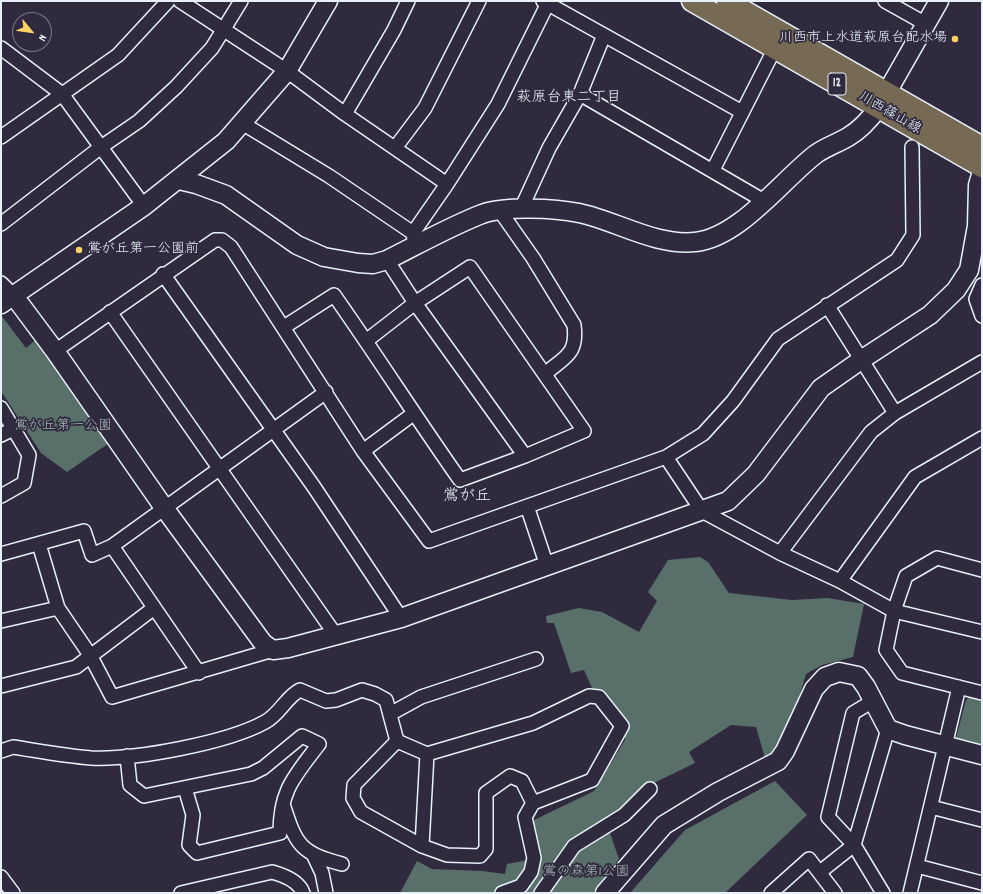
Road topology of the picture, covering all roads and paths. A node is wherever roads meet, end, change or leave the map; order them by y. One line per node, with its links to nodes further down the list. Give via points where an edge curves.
1 (168, 1): 18 (street, via 118,56)
2 (180, 1): 13 (street)
3 (241, 1): 13 (street)
4 (328, 1): 17 (street)
5 (408, 1): 22 (street)
6 (479, 1): 28 (street, via 425,108)
7 (692, 1): 15 (main road, 川西篠山線 / 12)
8 (727, 1): 20 (main road, 川西篠山線 / 12)
9 (885, 1): 12 (street)
10 (939, 1): 12 (street)
11 (546, 2): 14 (street); 32 (street, via 498,104)
12 (926, 24): 20 (street)
13 (223, 31): 17 (street); 26 (street, via 212,48 176,87 139,121)
14 (604, 35): 19 (street); 21 (street)
15 (775, 48): 20 (main road, 川西篠山線 / 12); 21 (street)
16 (2, 51): 18 (street)
17 (287, 71): 22 (street); 23 (street)
18 (62, 94): 24 (street); 26 (street)
19 (580, 94): 29 (street); 35 (street, via 549,148)
20 (883, 100): 25 (main road, 川西篠山線 / 12); 30 (main road, 川西篠山線 / 12); 33 (street, via 869,120 849,136 817,154)
21 (742, 112): 29 (street)
22 (345, 114): 28 (street)
23 (242, 123): 31 (street, via 226,141); 38 (street, via 329,176)
24 (1, 138)
25 (982, 146)
26 (101, 147): 34 (street); 37 (street)
27 (912, 147): 45 (street, via 913,235 897,260)
28 (395, 148): 32 (street)
29 (713, 170): 33 (street)
30 (981, 178): 41 (street)
31 (179, 180): 34 (street); 39 (street, via 226,195 296,245 324,256 373,264)
32 (446, 184): 38 (street)
33 (764, 201): 35 (street, via 737,225 718,236 696,242 665,239 579,212)
34 (144, 206): 43 (street)
35 (520, 209): 36 (street)
36 (500, 211): 38 (street, via 483,214); 53 (street, via 533,258 574,325 575,336 568,356)
37 (1, 224)
38 (414, 239): 39 (street)
39 (387, 260): 44 (street)
40 (163, 274): 46 (street); 48 (street, via 215,240 222,240 231,248); 59 (street)
41 (975, 274): 51 (street, via 930,315)
42 (982, 285): 47 (street, via 976,299)
43 (5, 294): 50 (street)
44 (415, 303): 49 (street); 53 (street, via 470,267); 63 (street)
45 (827, 305): 51 (street); 64 (street, via 778,339 733,401 704,434)
46 (110, 312): 50 (street); 65 (street)
47 (982, 316)
48 (284, 327): 49 (street, via 334,295); 54 (street)
49 (366, 341): 57 (street)
50 (55, 351): 68 (street)
51 (861, 360): 56 (street); 69 (street, via 822,388 756,474 728,501)
52 (982, 362): 56 (street)
53 (545, 374): 63 (street, via 584,431)
54 (326, 392): 59 (street); 62 (street)
55 (1, 408): 58 (street)
56 (895, 413): 72 (street, via 871,432)
57 (412, 414): 62 (street); 63 (street, via 460,480)
58 (13, 429): 60 (street); 66 (street, via 29,455 24,484)
59 (273, 430): 65 (street); 80 (street)
60 (1, 435)
61 (982, 438): 76 (street, via 915,477)
62 (363, 451): 67 (street, via 429,541)
63 (525, 456)
64 (666, 458): 67 (street); 69 (street)
65 (220, 468): 68 (street); 83 (street)
66 (1, 496)
67 (527, 506): 74 (street)
68 (165, 509): 71 (street); 84 (street, via 263,643)
69 (702, 512): 72 (street); 74 (street)
70 (39, 544): 71 (street, via 84,531 92,555); 73 (street); 77 (street)
71 (112, 546): 78 (street)
72 (780, 553): 76 (street)
73 (1, 554)
74 (547, 566): 80 (street)
75 (982, 570): 79 (street, via 937,558 906,576)
76 (840, 581): 79 (street)
77 (58, 608): 81 (street); 85 (street)
78 (154, 608): 85 (street); 87 (street)
79 (894, 610): 82 (street); 89 (street, via 886,650 902,673)
80 (401, 618): 83 (street)
81 (1, 621)
82 (982, 632)
83 (335, 634): 84 (street)
84 (273, 650): 87 (street)
85 (90, 655): 87 (street, via 112,697); 88 (street, via 76,667)
86 (536, 659): 92 (street, via 421,697)
87 (199, 673)
88 (1, 686)
89 (959, 687): 90 (street); 95 (street)
90 (982, 693)
91 (873, 701): 93 (street); 106 (street, via 853,713 828,817); 120 (street, via 858,676 839,672 825,677 814,689 778,761 718,792 664,825)
92 (390, 714): 94 (street); 99 (street, via 386,700 362,690 326,701 300,690 266,722 240,732 203,743)
93 (888, 729): 95 (street); 106 (street)
94 (397, 742): 97 (street); 107 (street, via 354,785 353,798 361,812)
95 (946, 746): 98 (street); 104 (street)
96 (1, 751): 99 (street, via 13,747 91,758)
97 (427, 754): 103 (street, via 533,723 589,696 599,697 622,726 592,780); 107 (street)
98 (982, 755)
99 (127, 756): 100 (street, via 130,785 144,796)
100 (185, 788): 102 (street, via 193,816 189,845 197,853 280,833); 102 (street, via 250,774 263,768 302,736 319,744 292,779)
101 (650, 789): 119 (street, via 624,815 574,846)
102 (282, 801): 108 (street, via 293,834 306,851)
103 (533, 803): 107 (street, via 522,781 510,776 486,793 486,849 480,856 446,854); 118 (street, via 525,817 534,858 530,872 521,886)
104 (930, 807): 105 (street); 110 (street)
105 (982, 820)
106 (854, 845): 111 (street); 123 (street)
107 (422, 846)
108 (313, 854): 109 (street); 117 (street, via 322,873)
109 (342, 864)
110 (917, 866): 113 (street); 124 (street)
111 (820, 872): 121 (street, via 810,859); 122 (street)
112 (1, 877): 115 (street)
113 (982, 883)
114 (182, 892): 116 (street, via 272,872 284,875 301,887)
115 (14, 893)
116 (303, 893)
117 (326, 893)
118 (502, 893)
119 (541, 893)
120 (605, 893)
121 (771, 893)
122 (835, 893)
123 (883, 893)
124 (910, 893)

